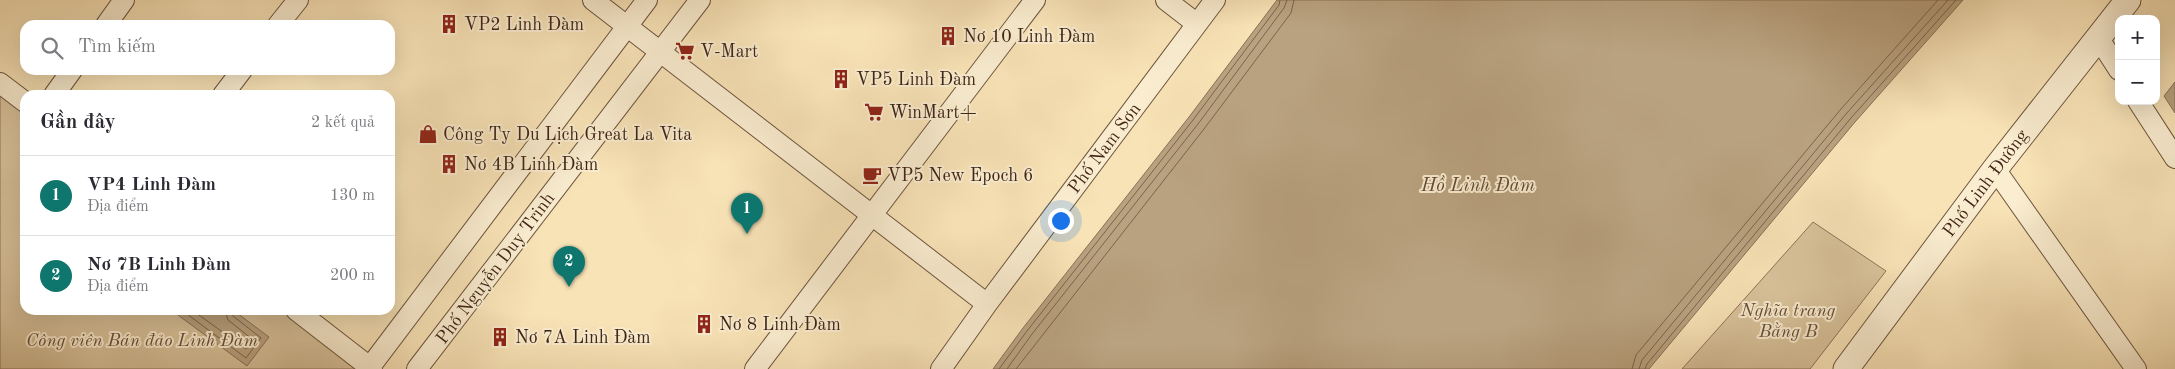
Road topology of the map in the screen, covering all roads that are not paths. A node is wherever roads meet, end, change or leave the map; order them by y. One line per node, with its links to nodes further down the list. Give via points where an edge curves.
1 (124, 0): 10 (street)
2 (298, 0): 11 (street)
3 (593, 0): 13 (street)
4 (647, 0): 13 (street)
5 (700, 0): 15 (street, Phố Nguyễn Duy Trinh)
6 (1035, 0): 26 (street)
7 (1166, 0): 12 (street)
8 (1215, 0): 12 (street, Phố Nam Sơn)
9 (2128, 0): 14 (street, Phố Linh Đường)
10 (110, 20)
11 (282, 20)
12 (1197, 24): 27 (street, Phố Nam Sơn)
13 (627, 27): 15 (street); 29 (street)
14 (2099, 39): 16 (street); 25 (street, Phố Linh Đường)
15 (660, 52): 26 (street); 30 (street, Phố Nguyễn Duy Trinh)
16 (2115, 64)
17 (68, 75): 20 (street)
18 (238, 75): 21 (street)
19 (0, 83): 22 (street)
20 (58, 90)
21 (227, 90)
22 (20, 98)
23 (2141, 105): 24 (street)
24 (2175, 158)
25 (1995, 168): 33 (street, Phố Linh Đường); 34 (street)
26 (872, 215): 27 (street); 31 (street)
27 (987, 304): 32 (street, Phố Nam Sơn)
28 (302, 315): 29 (street)
29 (371, 368)
30 (417, 369)
31 (755, 369)
32 (941, 369)
33 (1846, 369)
34 (2136, 369)

